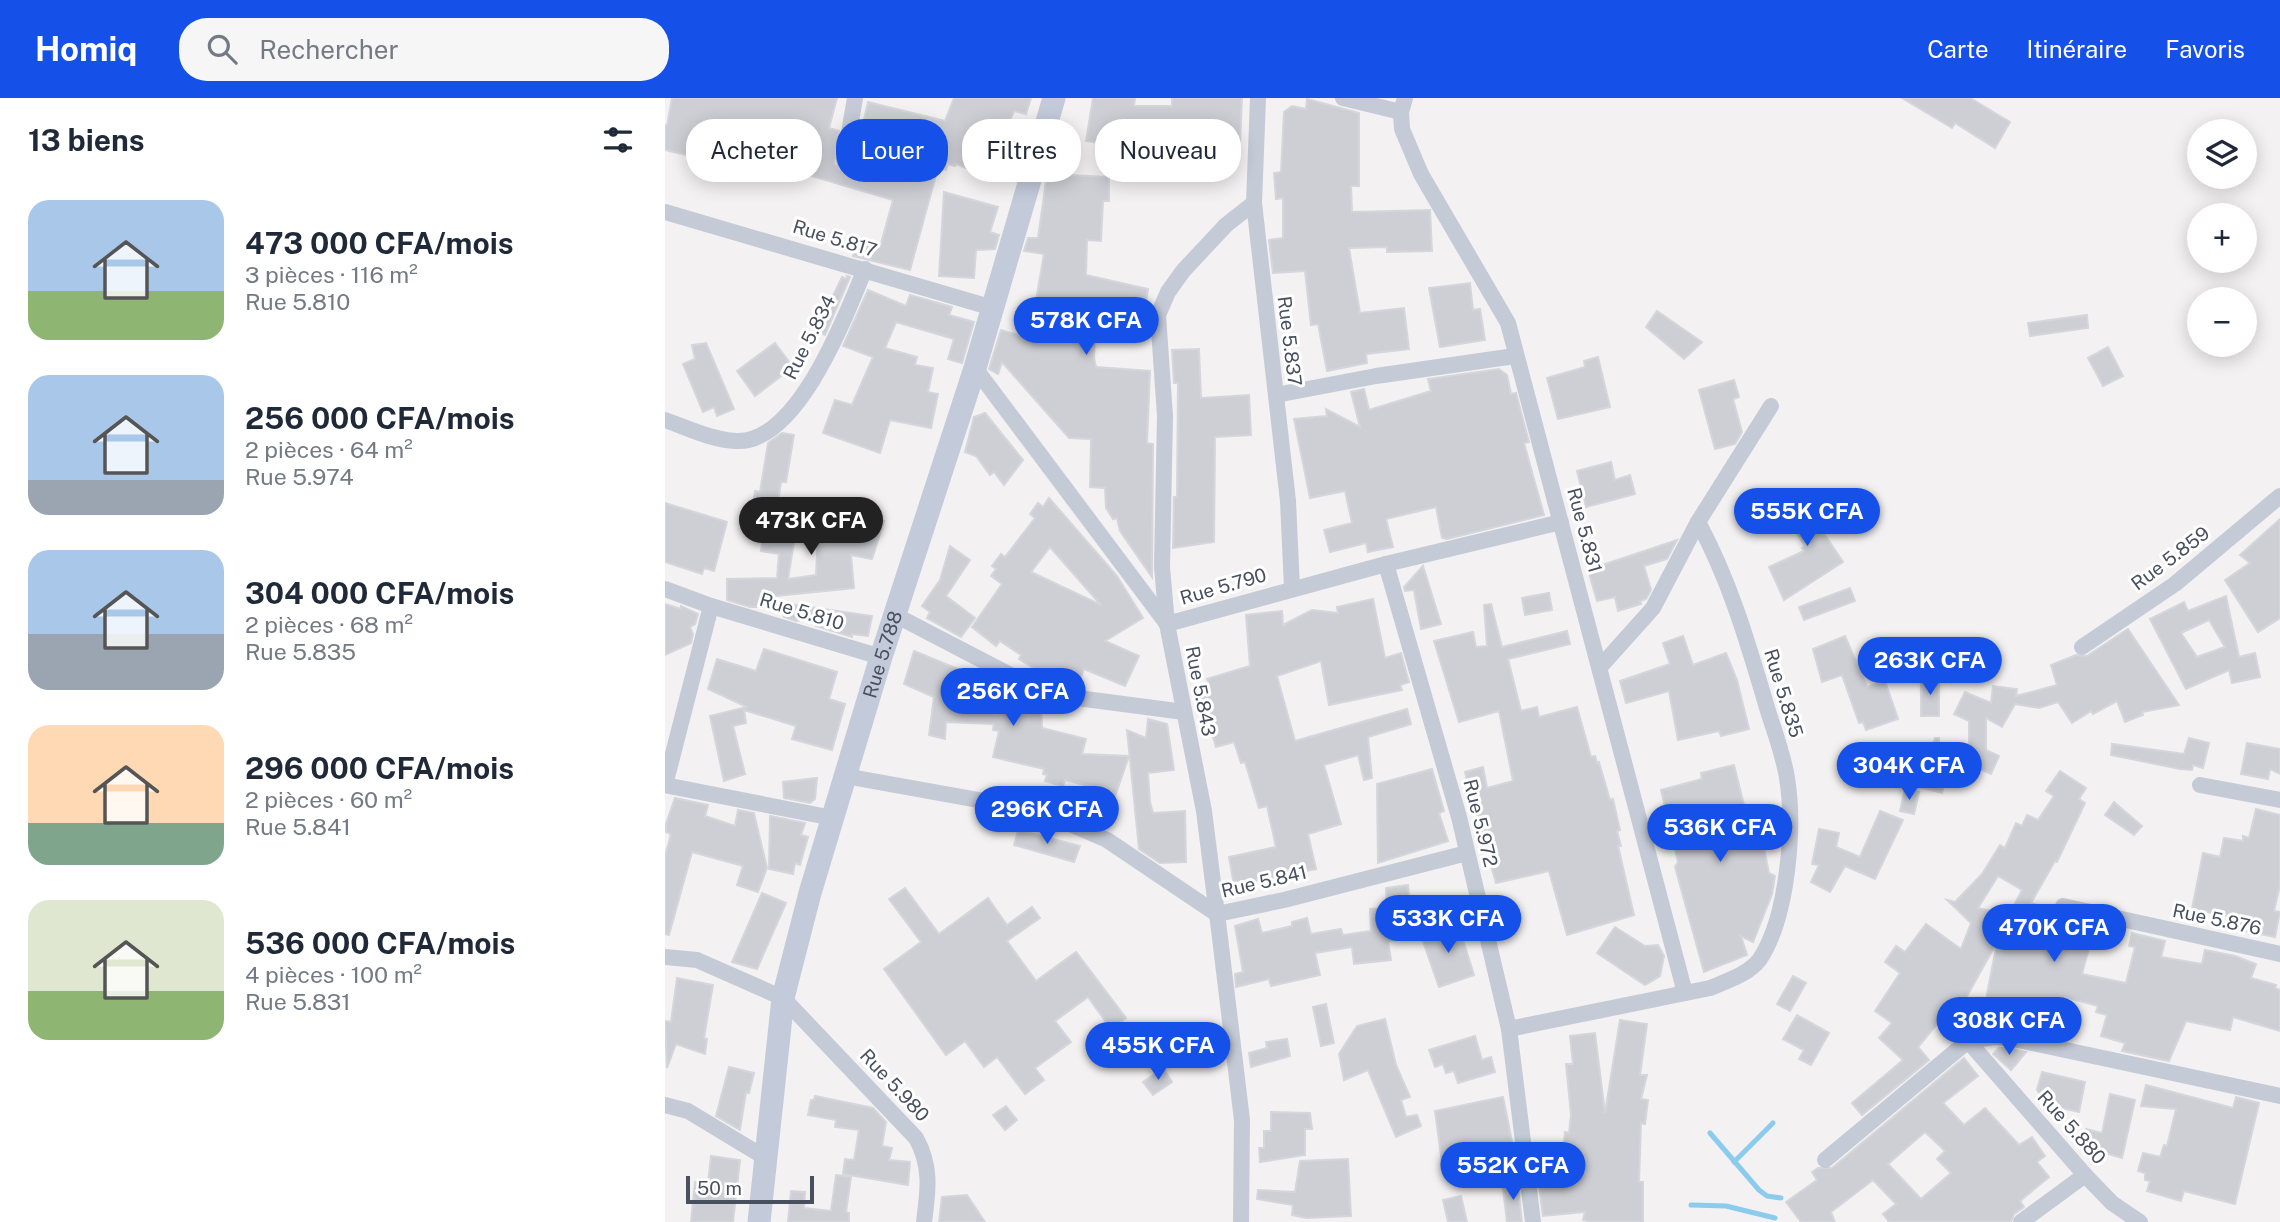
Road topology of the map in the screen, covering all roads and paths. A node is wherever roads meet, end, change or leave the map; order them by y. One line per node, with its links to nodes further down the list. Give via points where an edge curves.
1 (855, 98): 6 (street)
2 (1054, 98): 10 (street, Rue 5.788)
3 (1258, 98): 7 (street, Rue 5.837)
4 (1343, 98): 5 (street)
5 (1403, 105): 11 (street, Rue 5.831, via 1402,129 1421,174 1507,323)
6 (851, 119)
7 (1254, 202): 13 (street, Rue 5.837); 24 (street, Rue 5.843, via 1183,271 1167,292 1158,315)
8 (665, 212): 9 (street, Rue 5.817)
9 (865, 269): 10 (street, Rue 5.817); 15 (street, Rue 5.834, via 810,386 759,436 739,442 714,438)
10 (993, 308): 12 (street, Rue 5.788)
11 (1515, 356): 13 (street); 17 (street, Rue 5.831)
12 (975, 368): 23 (street, Rue 5.788); 24 (street, Rue 5.790)
13 (1276, 395): 21 (street, Rue 5.837, via 1288,501)
14 (1771, 406): 18 (street)
15 (665, 420)
16 (2280, 496): 25 (street, Rue 5.859, via 2175,584)
17 (1561, 522): 19 (street, Rue 5.790); 27 (street, Rue 5.831)
18 (1699, 522): 27 (street, via 1653,608); 40 (street, Rue 5.835, via 1727,584 1772,726 1787,778 1790,832 1774,926 1759,960 1740,975)
19 (1386, 564): 21 (street, Rue 5.790); 35 (street, Rue 5.972)
20 (665, 589): 22 (street, Rue 5.810)
21 (1291, 589): 24 (street, Rue 5.790)
22 (711, 606): 26 (street, Rue 5.810); 29 (street)
23 (895, 615): 26 (street, Rue 5.788); 28 (street, via 1047,694)
24 (1167, 624): 28 (street, Rue 5.843)
25 (2082, 647)
26 (881, 657): 30 (street, Rue 5.788)
27 (1601, 666): 40 (street, Rue 5.831)
28 (1184, 712): 37 (street, Rue 5.843, via 1204,811)
29 (672, 727): 31 (street)
30 (845, 776): 34 (street, Rue 5.788); 37 (street, Rue 5.841, via 1041,811 1107,840)
31 (665, 785): 34 (street)
32 (2200, 785): 33 (street)
33 (2280, 800)
34 (833, 818): 41 (street, Rue 5.788)
35 (1468, 853): 37 (street, Rue 5.841); 42 (street, Rue 5.972)
36 (2063, 906): 38 (street, Rue 5.876)
37 (1217, 914): 51 (street, Rue 5.843, via 1241,1120)
38 (2280, 954)
39 (665, 957): 41 (street, via 697,960)
40 (1685, 993): 42 (street, Rue 5.835)
41 (783, 998): 46 (street, Rue 5.788); 50 (street, Rue 5.980, via 916,1138 930,1172)
42 (1509, 1029): 52 (street, Rue 5.972)
43 (1968, 1041): 44 (street, via 2009,1038); 47 (street); 48 (street, Rue 5.880)
44 (2280, 1096)
45 (665, 1105): 46 (street, via 688,1111)
46 (764, 1157): 49 (street, Rue 5.788)
47 (1825, 1160)
48 (2085, 1175): 53 (street); 54 (street, Rue 5.880, via 2120,1210)
49 (759, 1222)
50 (924, 1222)
51 (1241, 1222)
52 (1533, 1222)
53 (2021, 1222)
54 (2140, 1222)

